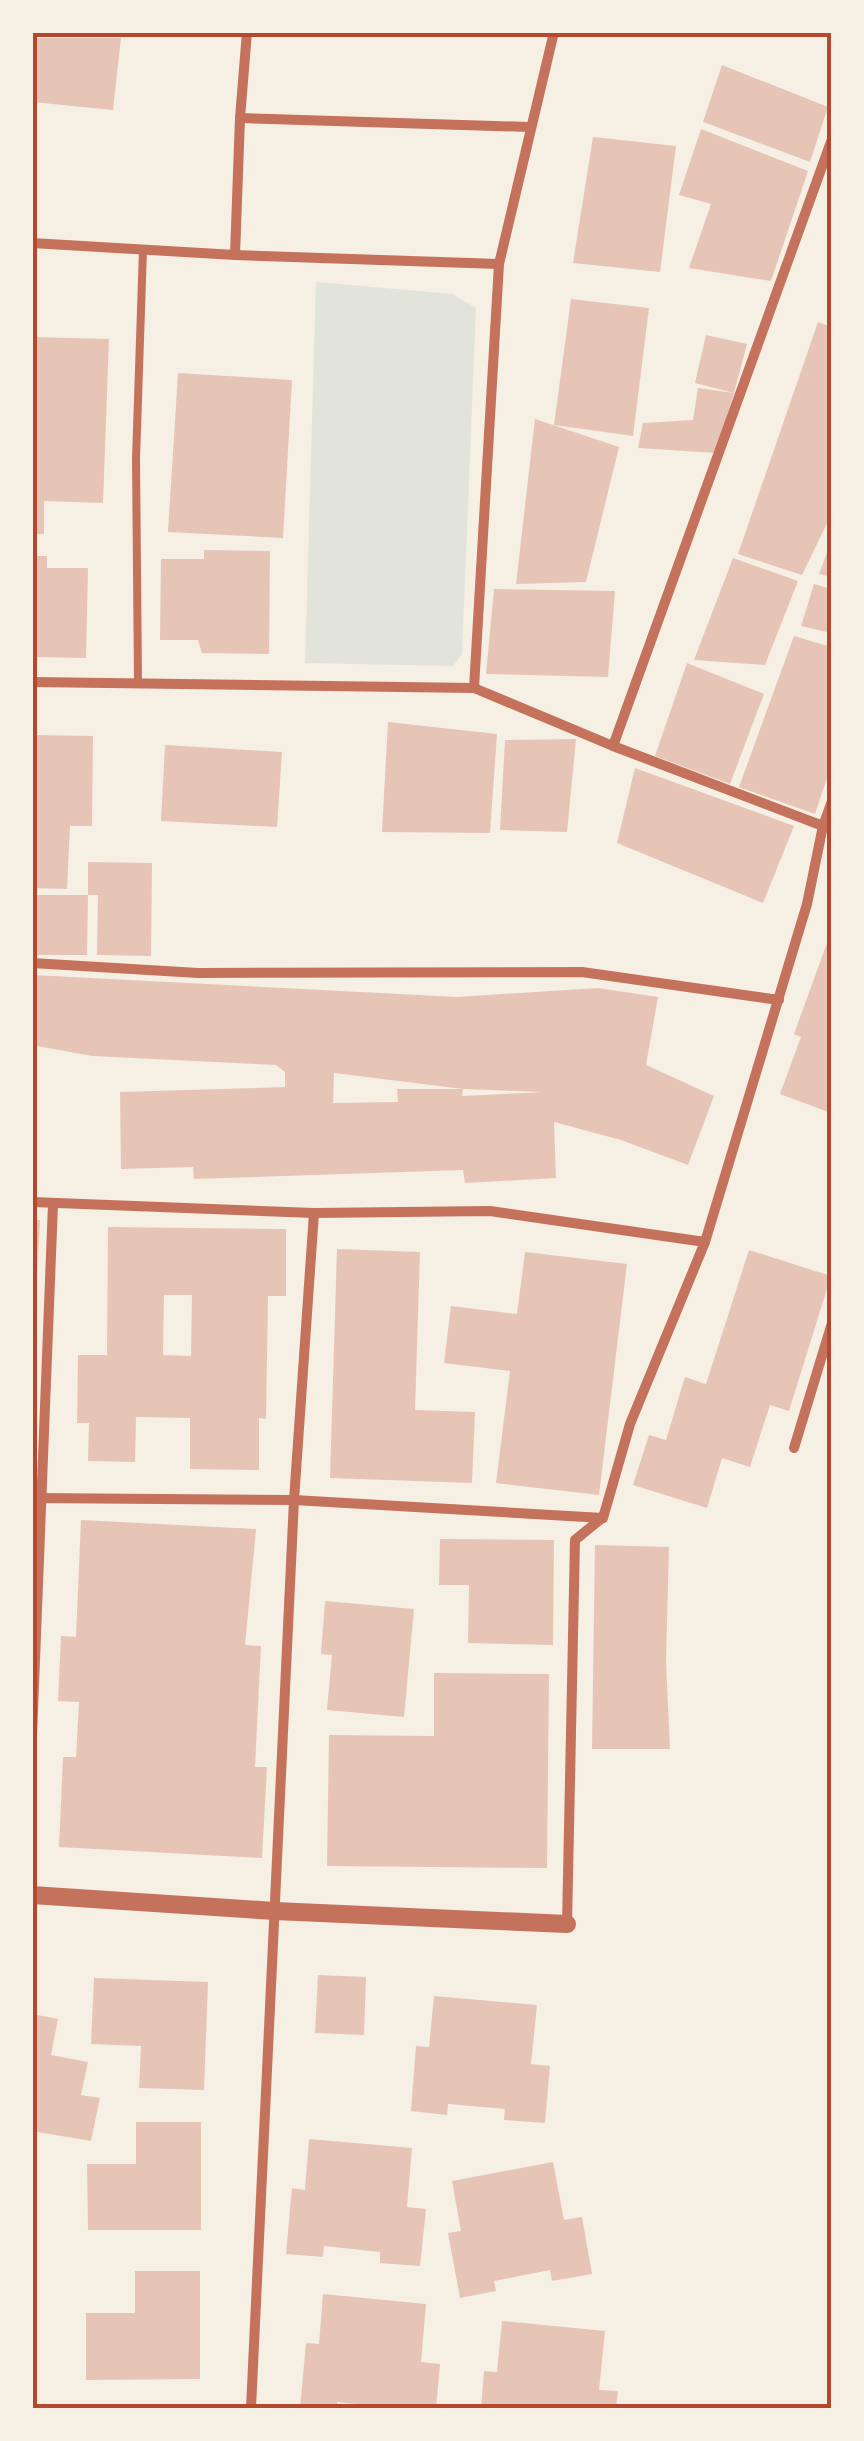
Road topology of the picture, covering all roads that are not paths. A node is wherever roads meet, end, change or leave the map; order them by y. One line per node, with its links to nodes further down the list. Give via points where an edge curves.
1 (247, 32): 3 (street)
2 (554, 32): 4 (street)
3 (240, 118): 4 (street); 8 (street)
4 (529, 128): 9 (street)
5 (832, 139): 13 (street)
6 (32, 243): 7 (street)
7 (143, 250): 8 (street); 11 (lane)
8 (235, 255): 9 (street)
9 (499, 264): 12 (street)
10 (32, 682): 11 (street)
11 (138, 683): 12 (street)
12 (474, 688): 13 (street)
13 (613, 746): 15 (street)
14 (832, 801): 15 (street)
15 (823, 826): 17 (street)
16 (32, 963): 17 (street, via 198,973 582,972)
17 (779, 1000): 21 (street)
18 (32, 1202): 19 (street)
19 (53, 1204): 20 (street); 24 (street)
20 (314, 1213): 21 (street, via 490,1211); 25 (street)
21 (705, 1242): 26 (street, via 630,1424)
22 (832, 1323): 23 (street)
23 (794, 1448)
24 (36, 1498): 25 (street); 27 (street)
25 (294, 1500): 26 (street); 29 (street)
26 (603, 1518): 30 (street, via 575,1540)
27 (32, 1736)
28 (32, 1895): 29 (street)
29 (274, 1911): 30 (street); 31 (street)
30 (567, 1924)
31 (251, 2408)

